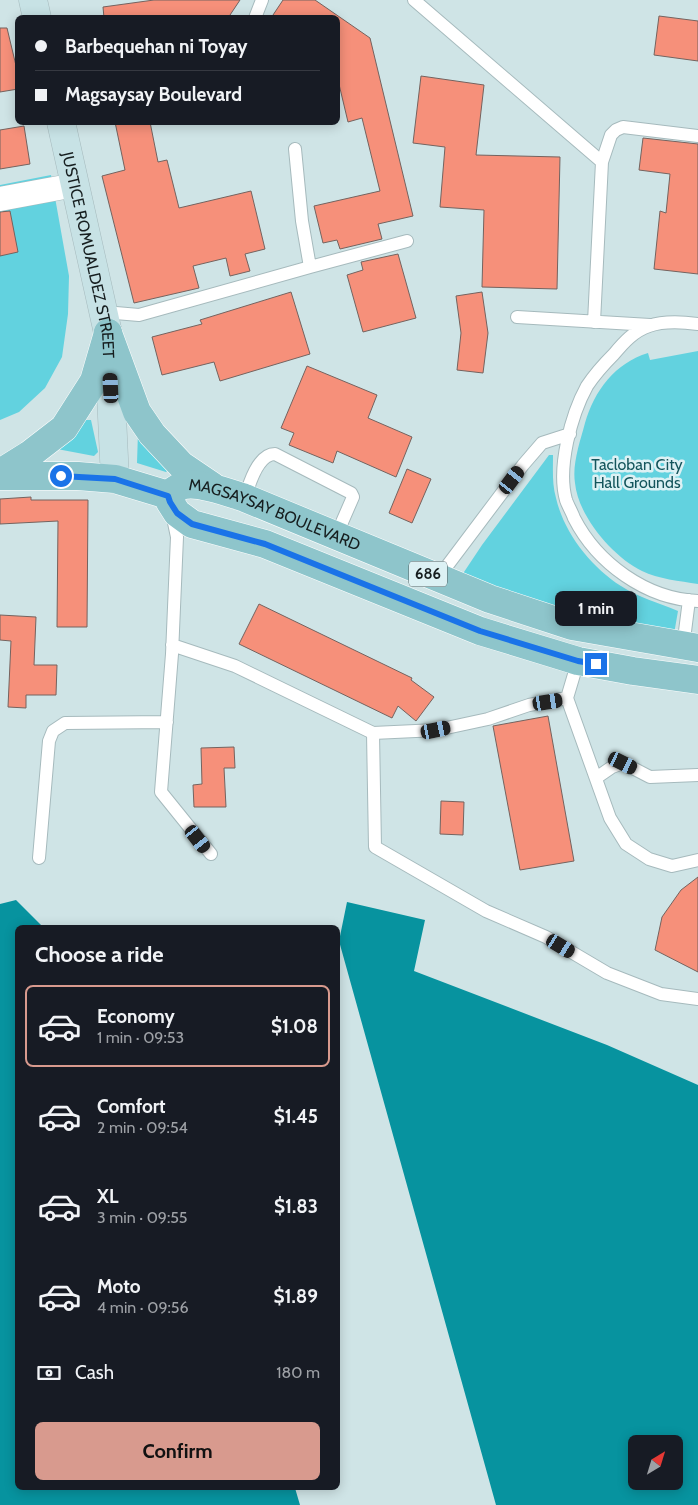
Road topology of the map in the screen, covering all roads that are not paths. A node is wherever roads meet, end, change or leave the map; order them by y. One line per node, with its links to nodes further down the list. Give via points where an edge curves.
1 (33, 0): 4 (main road)
2 (262, 0): 5 (lane)
3 (414, 0): 9 (lane)
4 (36, 15)
5 (256, 15)
6 (62, 125): 10 (main road, JUSTICE ROMUALDEZ STREET)
7 (698, 136): 9 (lane, via 624,127 611,135)
8 (295, 149): 13 (lane)
9 (602, 162): 15 (lane)
10 (75, 185): 11 (street); 16 (main road, JUSTICE ROMUALDEZ STREET)
11 (0, 200)
12 (407, 241): 13 (lane)
13 (310, 266): 16 (lane)
14 (517, 317): 15 (lane)
15 (594, 322): 18 (lane)
16 (106, 323): 20 (main road, via 94,381 64,428); 21 (main road, JUSTICE ROMUALDEZ STREET); 22 (main road, via 137,412 152,434 181,465)
17 (698, 324): 18 (lane)
18 (650, 325): 19 (lane, via 633,334 598,372 582,398)
19 (570, 434): 27 (lane, via 542,443); 28 (lane, via 563,475 566,500 590,544 619,572 650,589)
20 (0, 475): 21 (main road)
21 (115, 479): 23 (main road)
22 (217, 490): 23 (main road, MAGSAYSAY BOULEVARD / 686, via 187,484); 24 (main road, MAGSAYSAY BOULEVARD / 686)
23 (168, 496): 26 (main road, MAGSAYSAY BOULEVARD / 686, via 177,513 192,524 265,544); 30 (lane, via 177,537)
24 (244, 498): 25 (main road, MAGSAYSAY BOULEVARD / 686); 25 (lane, via 264,457 275,454 351,492 353,497)
25 (336, 536): 26 (main road); 27 (main road, MAGSAYSAY BOULEVARD / 686)
26 (323, 567): 32 (main road, MAGSAYSAY BOULEVARD / 686, via 480,631)
27 (438, 578): 29 (main road, MAGSAYSAY BOULEVARD / 686, via 490,599)
28 (693, 600): 31 (lane)
29 (587, 629): 31 (main road, MAGSAYSAY BOULEVARD / 686); 32 (main road)
30 (172, 644): 35 (lane); 36 (lane, via 236,666)
31 (690, 647): 33 (main road)
32 (578, 661): 33 (main road, MAGSAYSAY BOULEVARD / 686); 34 (lane)
33 (690, 679)
34 (567, 698): 36 (lane, via 529,704 488,719 436,730); 38 (lane)
35 (167, 722): 39 (lane, via 161,792); 40 (lane, via 65,723 54,731 49,741)
36 (373, 733): 42 (lane, via 375,847 486,911 546,937 607,973 661,994)
37 (698, 775): 38 (lane, via 650,777 623,763)
38 (596, 778): 41 (lane, via 610,818 626,844 649,859 672,866)
39 (211, 854)
40 (39, 858)
41 (698, 860)
42 (698, 1000)

